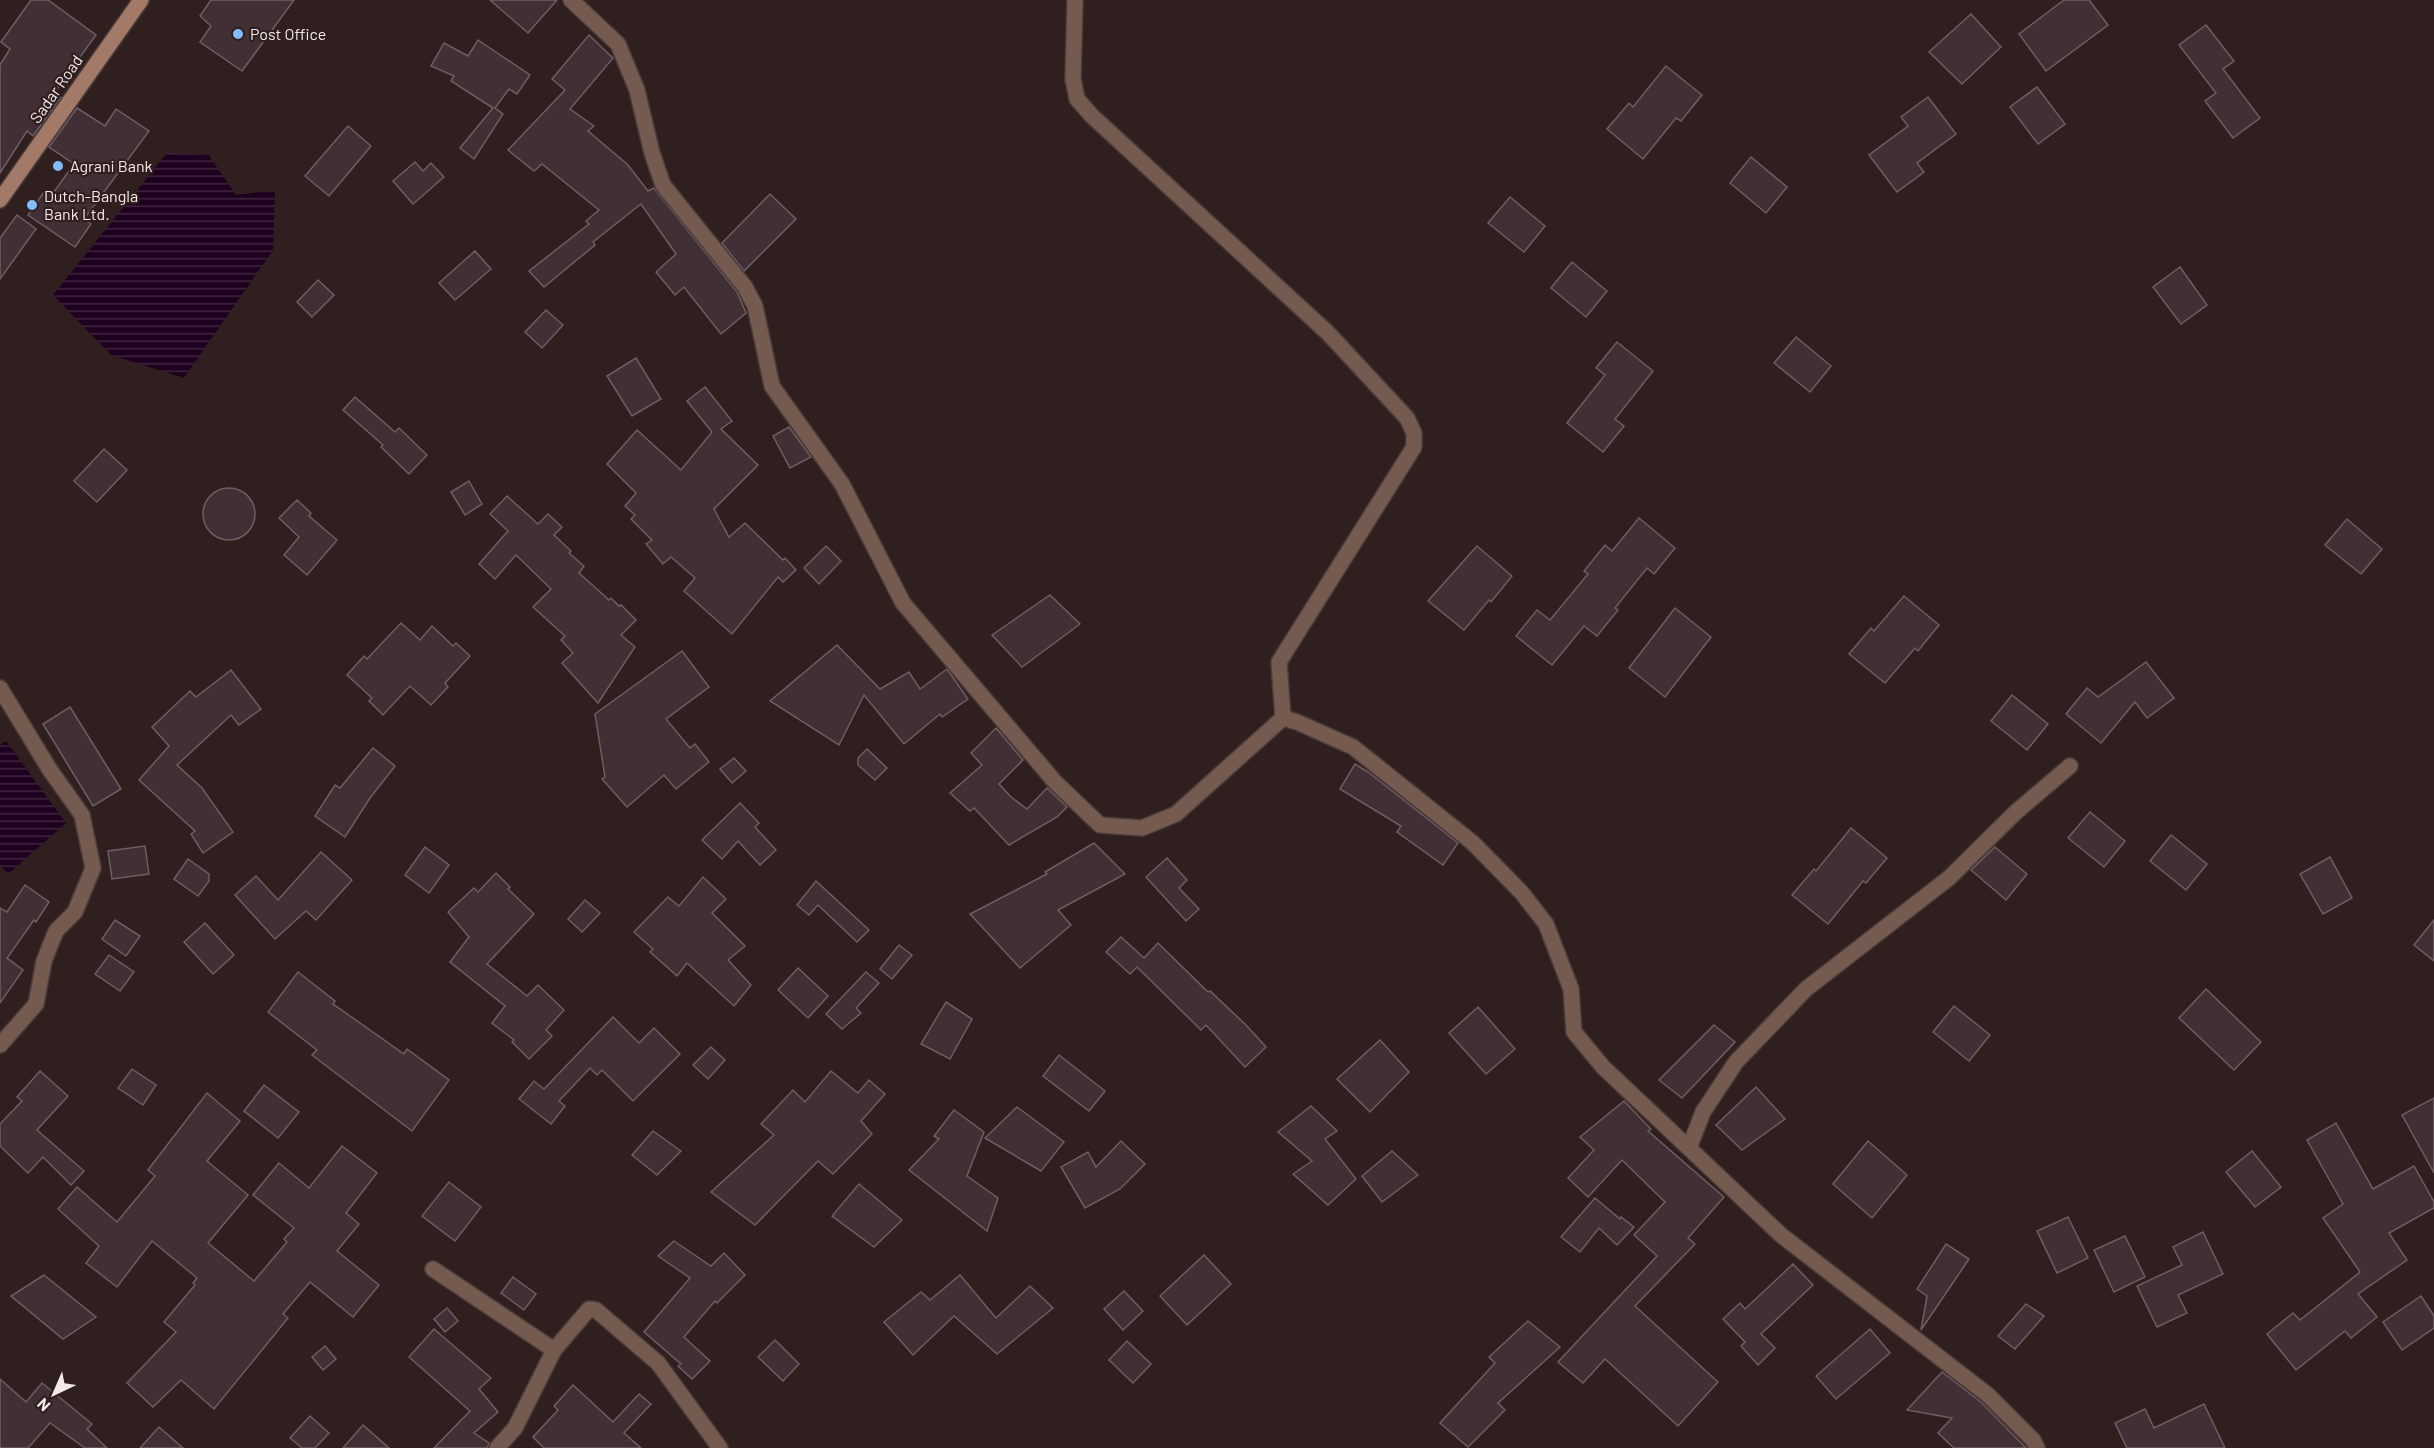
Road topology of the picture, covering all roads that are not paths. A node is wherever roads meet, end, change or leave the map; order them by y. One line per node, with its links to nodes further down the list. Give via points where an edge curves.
1 (141, 0): 4 (main road, Sadar Road)
2 (572, 0): 6 (street, via 618,44 637,90 663,185 745,287 755,306 772,386 842,484 903,603 1054,782 1101,825 1142,828 1176,814)
3 (1075, 0): 6 (street, via 1073,79 1077,99 1328,333 1407,418 1414,433 1414,447 1280,662)
4 (0, 200)
5 (0, 688): 8 (street, via 82,815 93,868 75,912 56,931 44,961 36,1004)
6 (1283, 718): 9 (street, via 1353,747 1473,843 1522,893 1546,924 1571,989 1574,1032 1603,1067)
7 (2070, 766): 9 (street, via 1949,878 1806,989 1736,1062 1703,1112)
8 (0, 1045)
9 (1689, 1149): 14 (street, via 1781,1235 1988,1395)
10 (433, 1269): 11 (street)
11 (554, 1350): 12 (street, via 515,1428); 13 (street, via 589,1309 596,1310 658,1363)
12 (497, 1448)
13 (720, 1448)
14 (2037, 1448)

